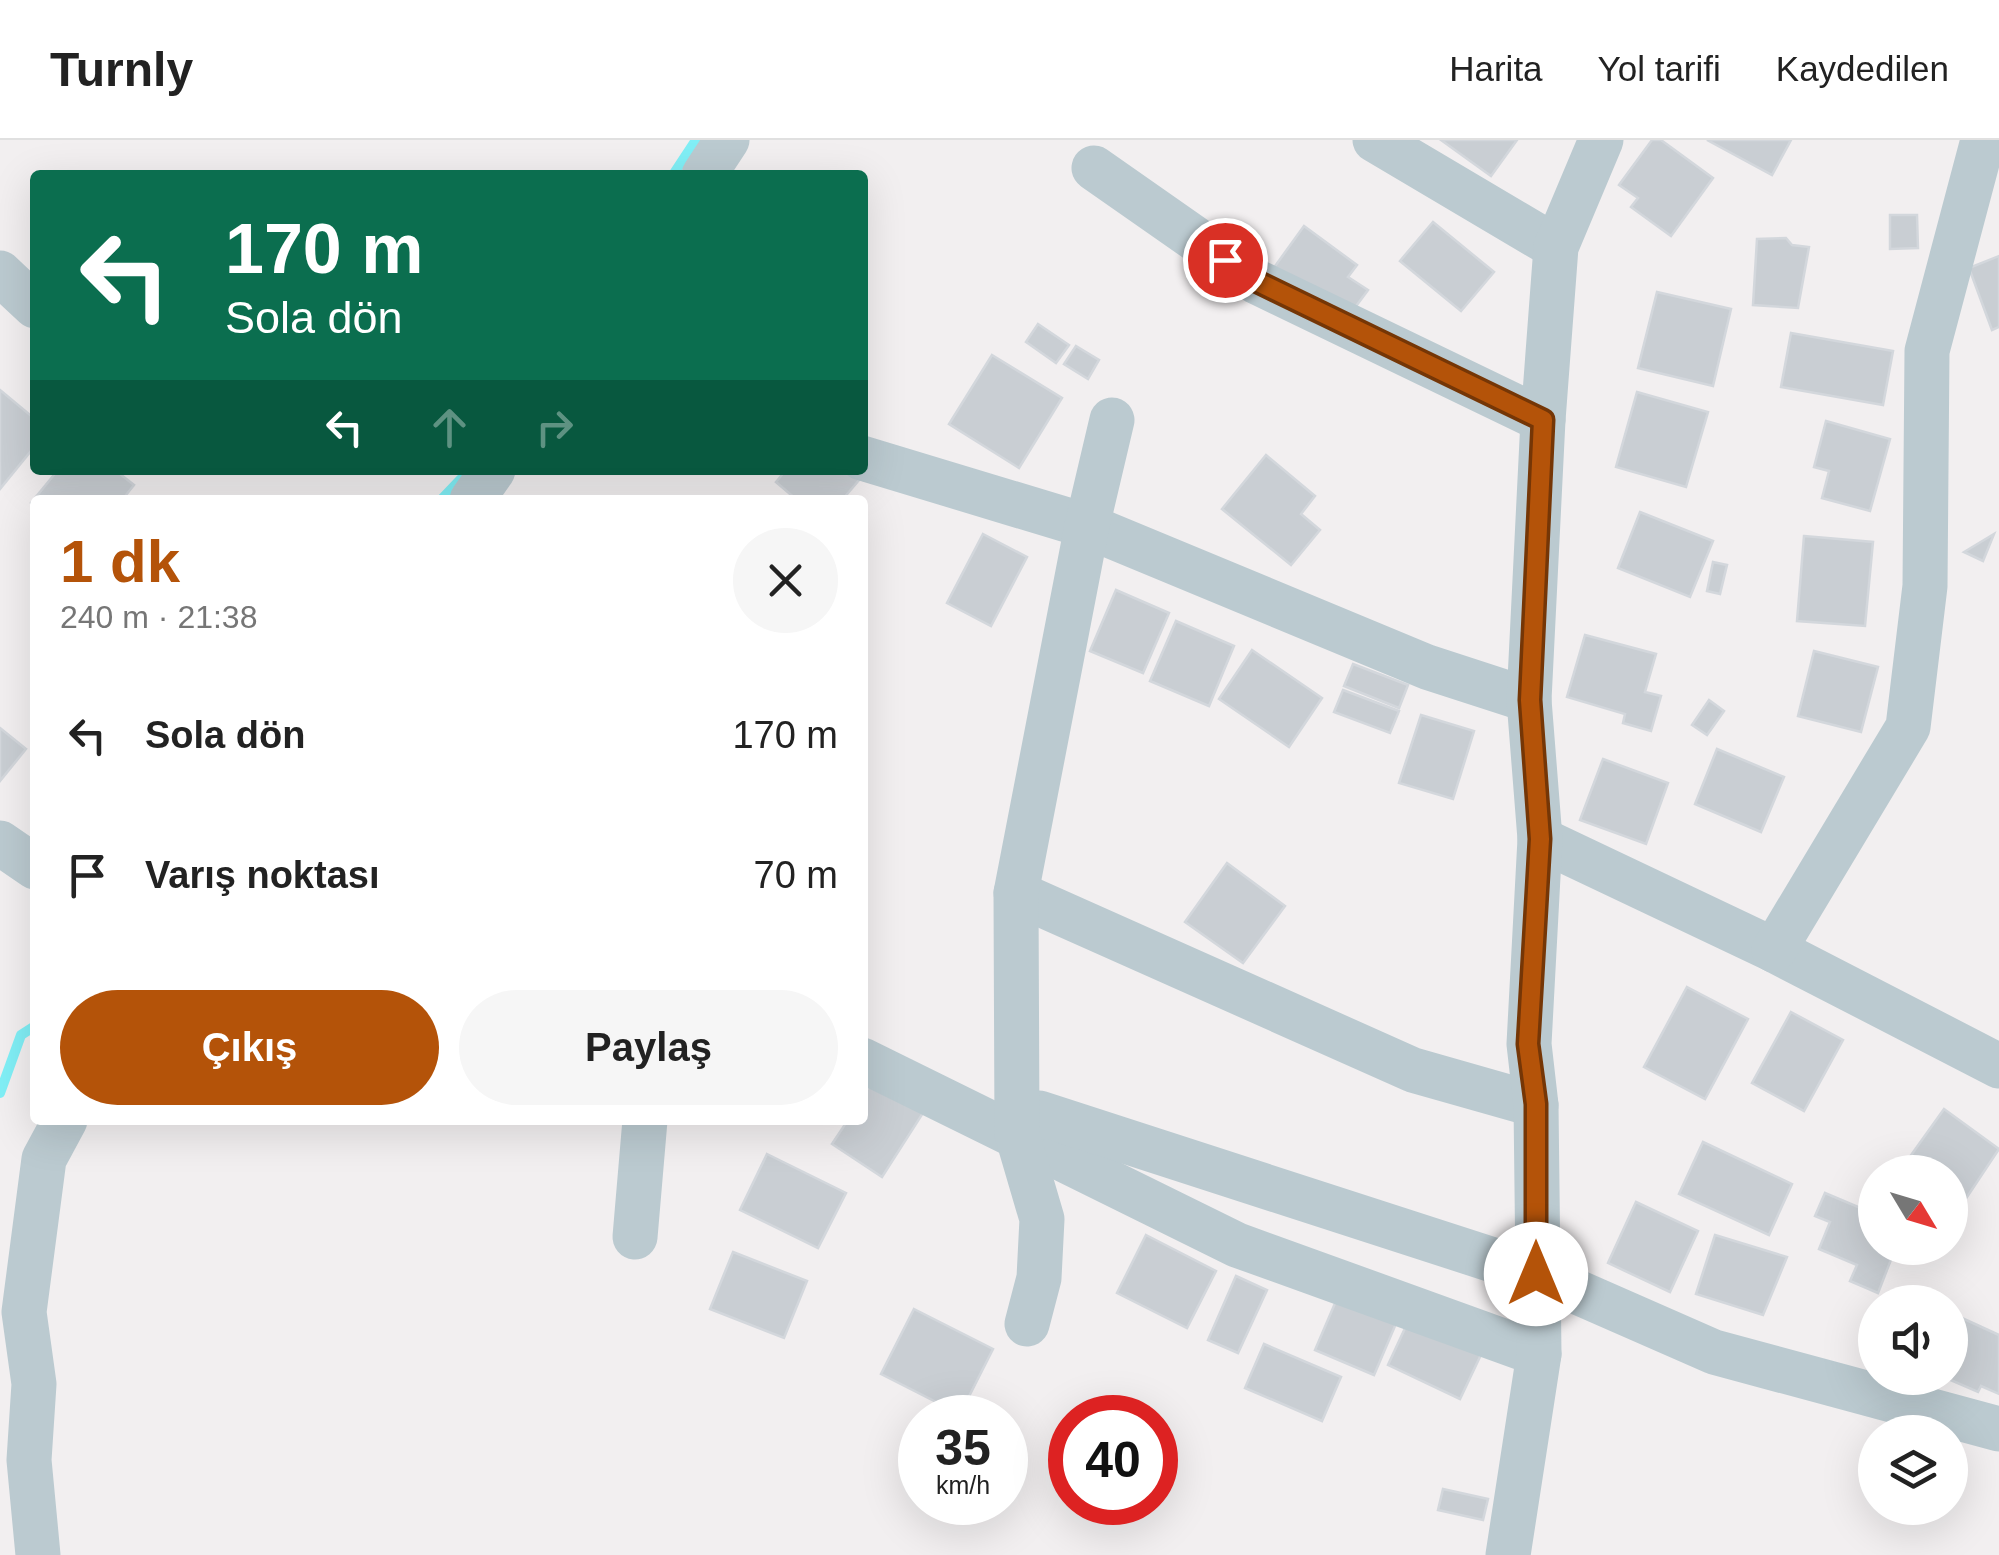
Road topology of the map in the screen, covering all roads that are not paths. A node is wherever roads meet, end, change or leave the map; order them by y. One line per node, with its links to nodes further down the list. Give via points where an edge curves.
1 (727, 140): 6 (street)
2 (1374, 140): 7 (street)
3 (1601, 140): 7 (street)
4 (1983, 140): 17 (street, via 1927,351 1925,586 1908,727)
5 (1094, 168): 9 (street, via 1258,282)
6 (707, 170)
7 (1556, 247): 9 (street)
8 (1112, 420): 11 (street)
9 (1543, 420): 12 (street)
10 (868, 460): 11 (street)
11 (1086, 526): 12 (street, via 1427,667); 16 (street)
12 (1530, 700): 13 (street)
13 (1540, 839): 17 (street); 20 (street, via 1528,1044)
14 (0, 843): 15 (street)
15 (30, 864)
16 (1016, 893): 20 (street, via 1413,1070); 23 (street)
17 (1774, 950): 19 (street)
18 (868, 1063): 23 (street)
19 (1999, 1066)
20 (1536, 1104): 25 (street)
21 (62, 1125): 29 (street, via 44,1159 24,1312 34,1384 29,1460)
22 (644, 1125): 24 (street)
23 (1018, 1134): 25 (street, via 1039,1113); 26 (street, via 1042,1219 1039,1278); 27 (street, via 1237,1245)
24 (635, 1237)
25 (1536, 1274): 27 (street); 28 (street, via 1714,1352)
26 (1027, 1324)
27 (1539, 1354): 30 (street)
28 (1999, 1429)
29 (38, 1555)
30 (1508, 1555)

